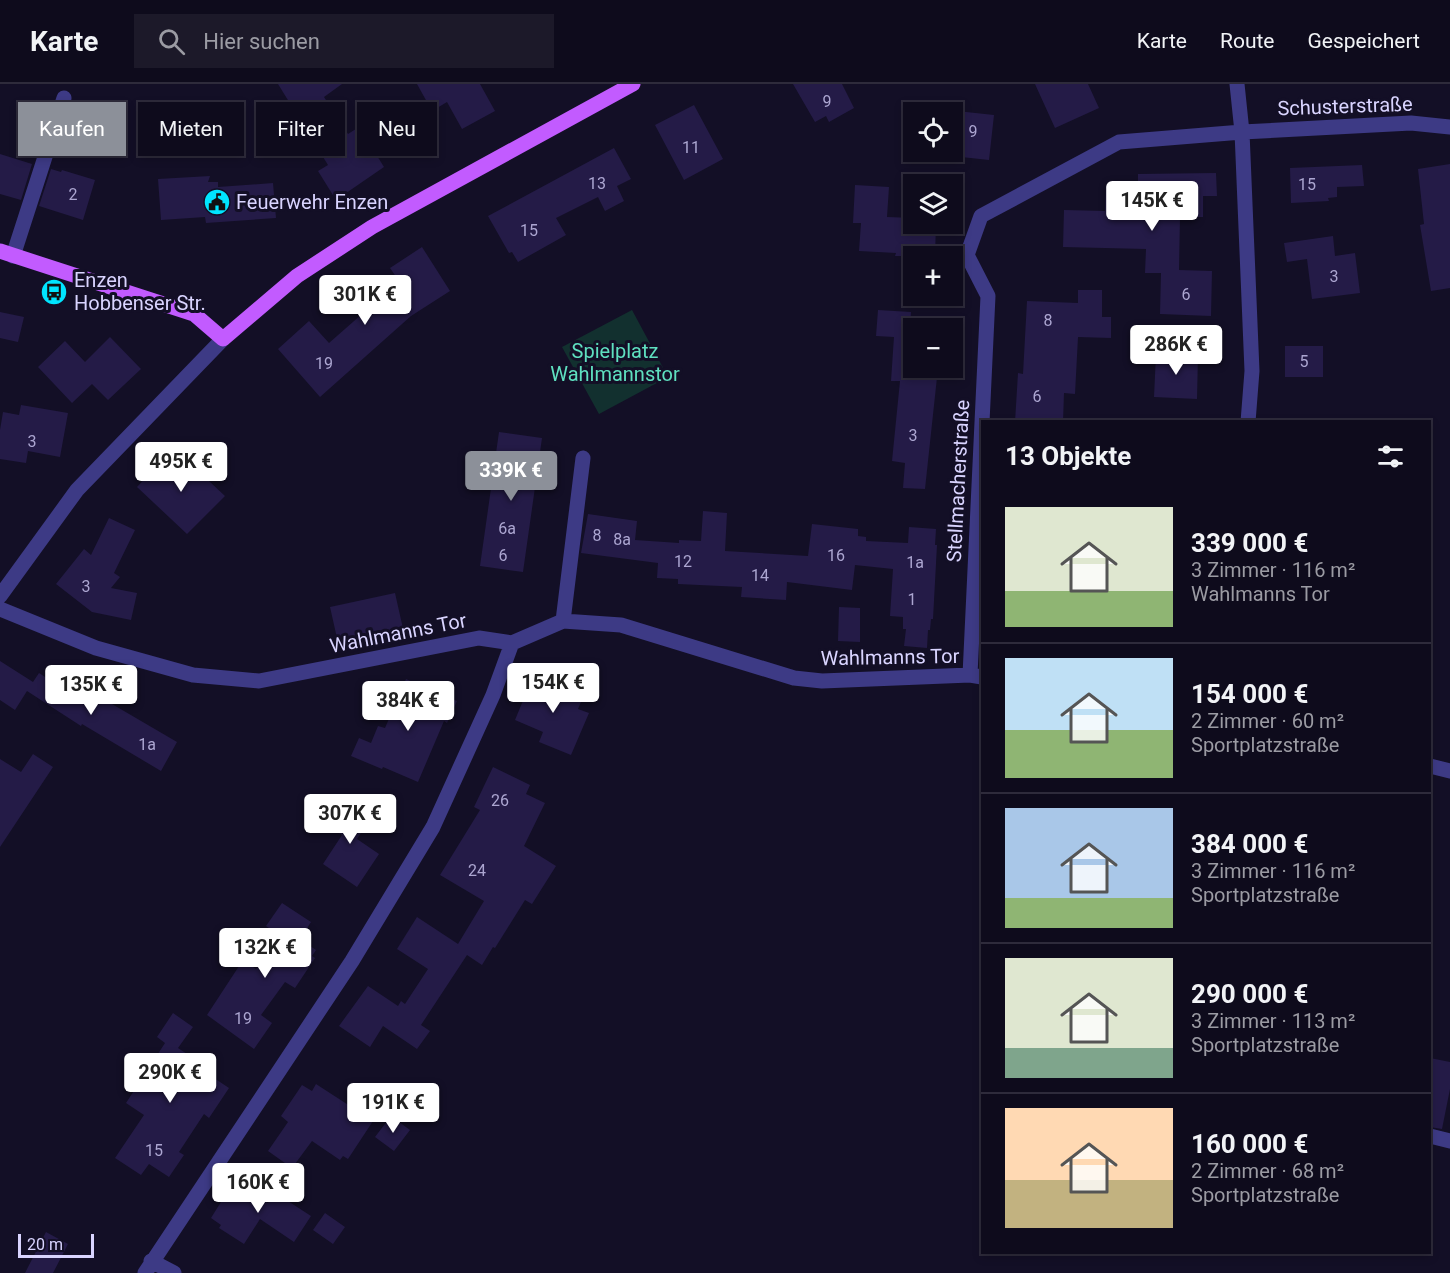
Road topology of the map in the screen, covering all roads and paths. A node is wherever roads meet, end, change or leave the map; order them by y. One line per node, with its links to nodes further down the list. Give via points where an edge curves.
1 (633, 84): 7 (main road, via 372,227 297,276)
2 (1237, 84): 5 (street)
3 (64, 99): 6 (street)
4 (1450, 127): 5 (street, Schusterstraße, via 1411,123)
5 (1242, 132): 8 (street, Stellmacherstraße, via 1119,142 981,216 967,255 988,296); 9 (street, via 1252,371)
6 (6, 254): 7 (main road, via 195,314)
7 (223, 339): 12 (street, via 77,490)
8 (984, 420)
9 (1248, 420)
10 (583, 458): 14 (street)
11 (981, 518): 16 (street, Stellmacherstraße)
12 (0, 596)
13 (0, 609): 15 (street, Wahlmanns Tor, via 96,648 193,675 259,681 479,638)
14 (563, 621): 15 (street, Wahlmanns Tor); 16 (street, Wahlmanns Tor, via 621,625 794,678 822,681)
15 (512, 643): 21 (street, via 493,695 433,827 351,961)
16 (976, 676)
17 (1431, 766): 18 (street)
18 (1450, 771)
19 (1431, 1136): 20 (street)
20 (1450, 1140)
21 (148, 1267): 22 (street)
22 (174, 1273)

